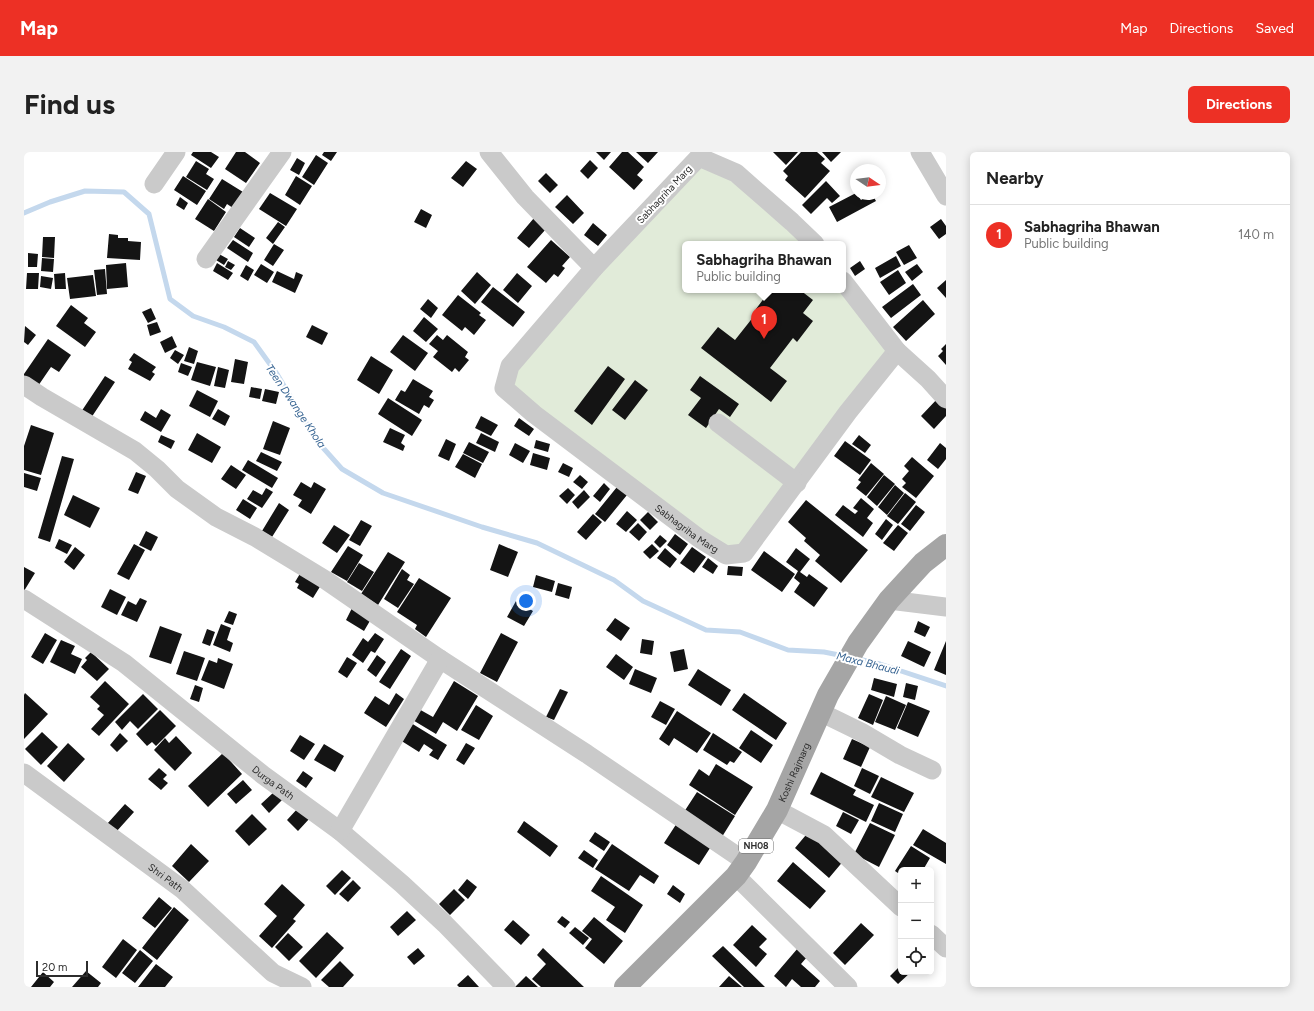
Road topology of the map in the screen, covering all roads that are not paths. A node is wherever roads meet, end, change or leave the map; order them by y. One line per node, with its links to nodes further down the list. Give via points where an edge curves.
1 (176, 152): 6 (street)
2 (282, 152): 9 (street)
3 (489, 152): 10 (street, via 525,197)
4 (920, 152): 7 (street)
5 (699, 154): 8 (street, Sabhagriha Marg, via 736,173); 10 (street, Sabhagriha Marg)
6 (154, 184)
7 (946, 196)
8 (812, 241)
9 (206, 259)
10 (594, 268): 16 (street, Sabhagriha Marg, via 510,366 504,388 534,414 688,530 726,554 744,553)
11 (846, 285): 12 (street)
12 (897, 351): 14 (street); 16 (street, Sabhagriha Marg)
13 (24, 385): 21 (street, via 135,452 177,489 216,517 324,579)
14 (946, 399)
15 (718, 423): 16 (street)
16 (796, 483)
17 (946, 545): 19 (main road, Koshi Rajmarg / NH08, via 923,563)
18 (24, 599): 26 (street, Durga Path, via 124,663 263,776)
19 (889, 600): 20 (street); 22 (main road, Koshi Rajmarg / NH08, via 858,643)
20 (946, 608)
21 (440, 659): 26 (street); 27 (street, via 587,754)
22 (820, 712): 23 (street); 25 (main road, Koshi Rajmarg / NH08)
23 (932, 770)
24 (24, 773): 31 (street, Shri Path, via 182,889 273,973)
25 (777, 810): 27 (main road, Koshi Rajmarg / NH08); 28 (street, via 824,835)
26 (340, 831): 32 (street, Durga Path, via 445,924)
27 (741, 869): 33 (main road, Koshi Rajmarg / NH08); 34 (street)
28 (898, 904)
29 (934, 937): 30 (street)
30 (946, 948)
31 (302, 987)
32 (506, 987)
33 (625, 987)
34 (848, 987)

